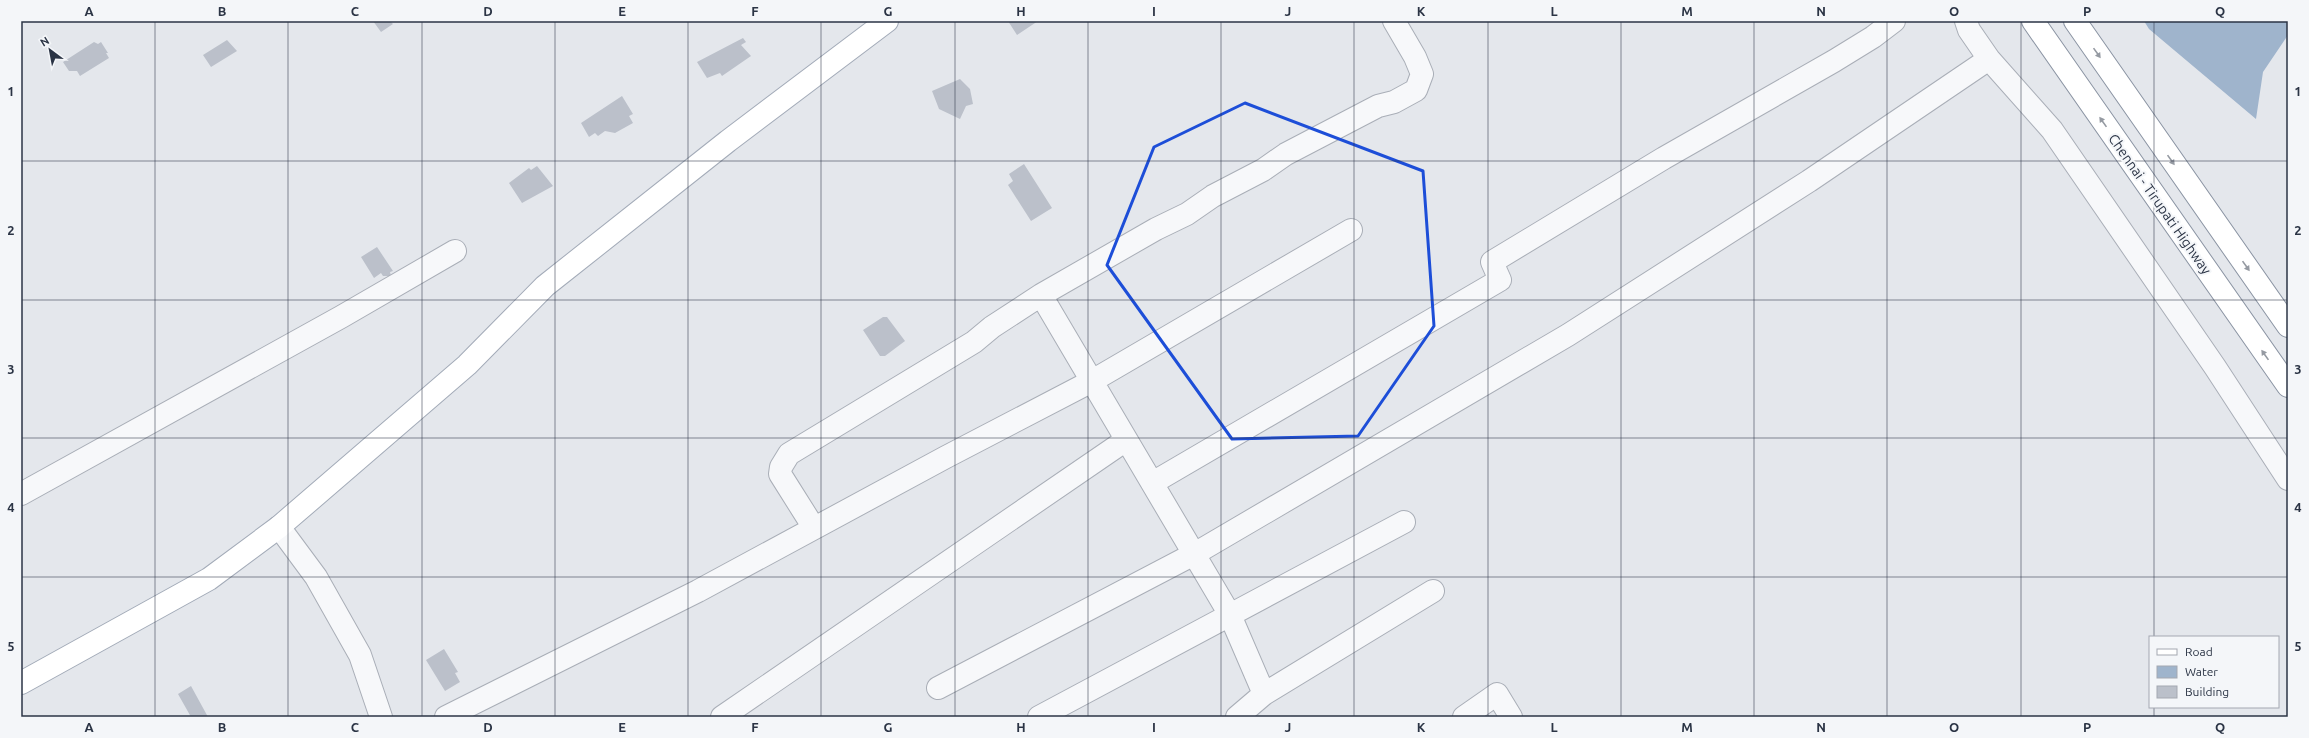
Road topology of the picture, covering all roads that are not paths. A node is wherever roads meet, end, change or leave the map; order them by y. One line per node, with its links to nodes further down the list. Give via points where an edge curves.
1 (887, 21): 19 (main road, via 728,141 545,286 467,365)
2 (1394, 21): 10 (street, via 1422,74 1416,90 1394,102 1378,106 1286,154 1187,214)
3 (1894, 21): 16 (street, via 1840,57 1492,262 1500,280)
4 (1966, 21): 7 (street, via 1969,30)
5 (2033, 21): 13 (main road, Chennai - Tirupati Highway, one-way to 5)
6 (2075, 21): 11 (main road, one-way to 11)
7 (1989, 59): 15 (street, via 2052,130 2215,367); 21 (street, via 1809,181 1568,335)
8 (1351, 230): 12 (street)
9 (455, 251): 17 (street)
10 (1041, 295): 12 (street); 20 (street, via 974,342 789,454 780,474)
11 (2288, 326)
12 (1092, 381): 14 (street); 20 (street)
13 (2288, 386)
14 (1126, 440): 16 (street); 29 (street)
15 (2288, 479)
16 (1154, 482): 21 (street)
17 (21, 494)
18 (1404, 522): 23 (street)
19 (279, 527): 24 (main road, via 209,579); 27 (street, via 316,577 360,655)
20 (814, 528): 28 (street, via 698,591)
21 (1196, 553): 23 (street); 25 (street)
22 (1434, 591): 26 (street)
23 (1230, 615): 26 (street); 30 (street)
24 (21, 683)
25 (938, 688)
26 (1264, 694): 31 (street)
27 (382, 717)
28 (446, 717)
29 (722, 717)
30 (1039, 717)
31 (1238, 717)
32 (1464, 717): 33 (street, via 1497,694)
33 (1511, 717)

